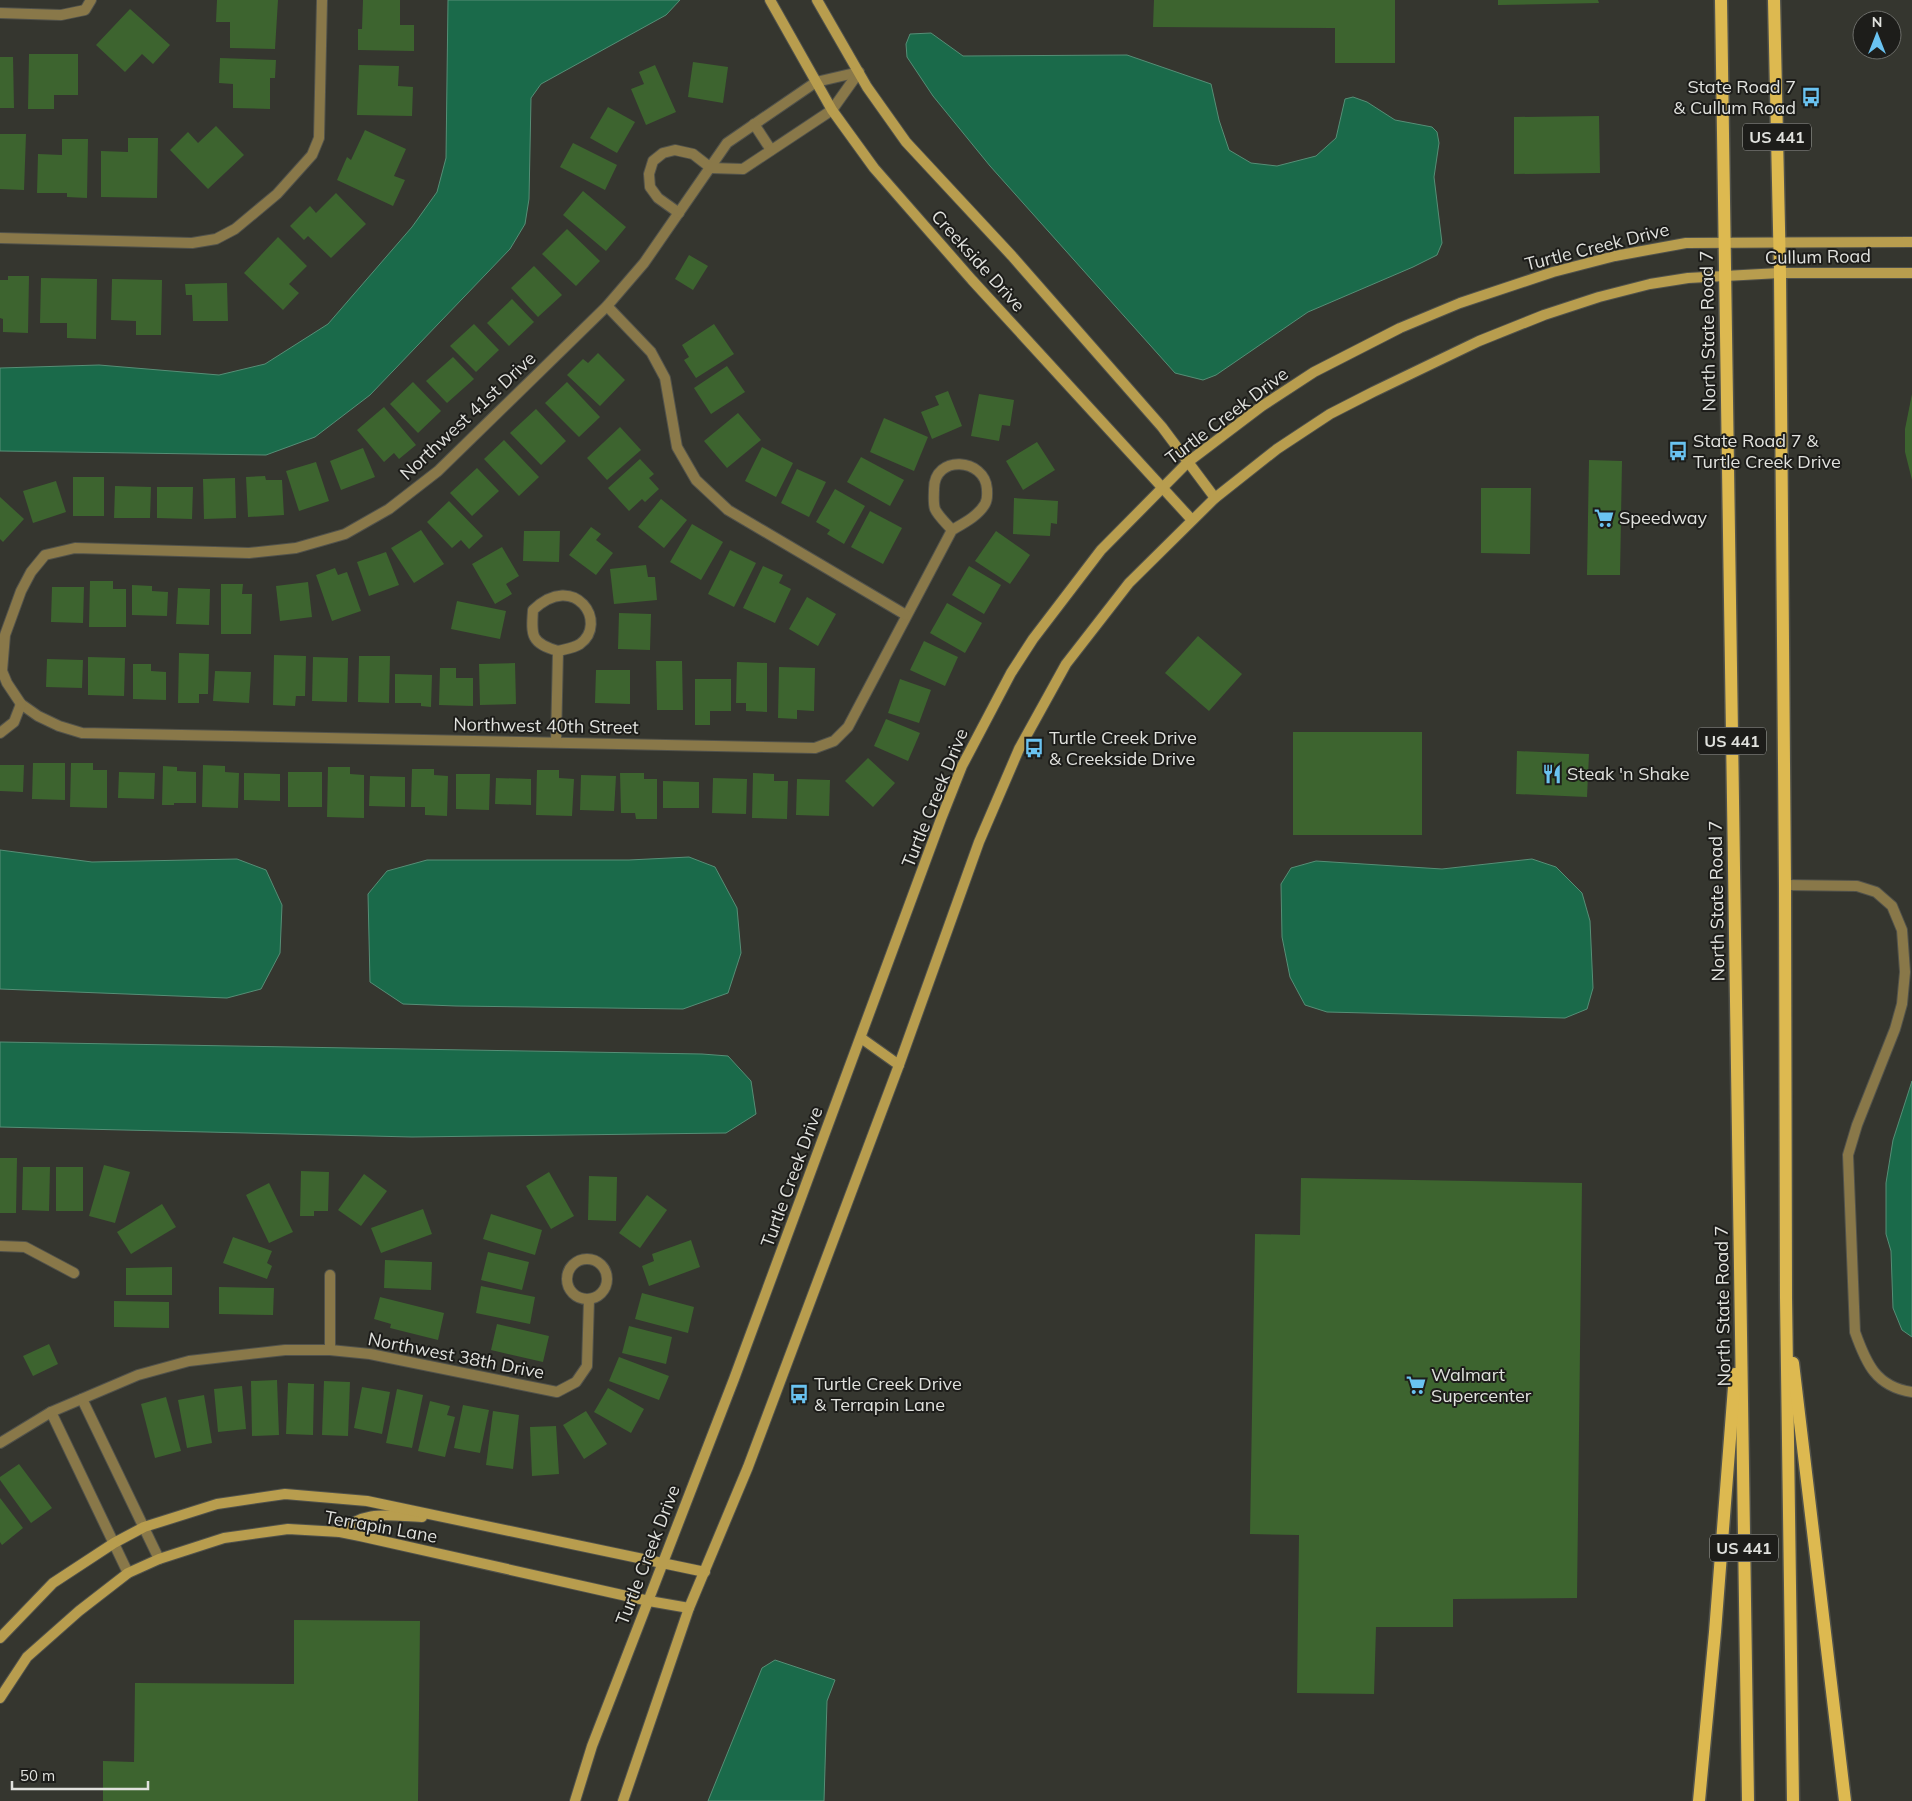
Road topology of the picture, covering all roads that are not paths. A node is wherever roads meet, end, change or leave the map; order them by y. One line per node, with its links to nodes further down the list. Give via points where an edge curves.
1 (91, 0): 7 (street, via 84,10 61,15)
2 (322, 0): 15 (street, via 319,138 312,155 277,194 235,229 216,239 192,243)
3 (770, 0): 9 (street, Creekside Drive)
4 (817, 0): 8 (street, Creekside Drive)
5 (1721, 0): 16 (main road, North State Road 7 / US 441)
6 (1774, 0): 17 (main road, US 441)
7 (0, 13)
8 (859, 72): 9 (street, Northwest 41st Drive); 10 (street); 23 (street, Creekside Drive, via 906,142 1025,271 1162,427)
9 (816, 82): 10 (street, Creekside Drive); 11 (street, Northwest 41st Drive)
10 (832, 110): 12 (street); 24 (street, Creekside Drive, via 880,176)
11 (754, 124): 12 (street); 13 (street, Northwest 41st Drive, via 727,143)
12 (771, 150): 13 (street, via 743,169)
13 (711, 168): 14 (street, Northwest 41st Drive); 14 (street, via 693,154 675,150 662,152 653,161 650,187 658,198)
14 (679, 212): 22 (street, Northwest 41st Drive, via 644,263)
15 (0, 238)
16 (1725, 242): 17 (street, Turtle Creek Drive); 21 (main road, North State Road 7 / US 441); 23 (street, Turtle Creek Drive, via 1686,242 1615,256 1553,272 1460,303 1400,328 1314,372 1262,406)
17 (1779, 242): 18 (street, Cullum Road); 20 (main road, US 441)
18 (1912, 242)
19 (1912, 272): 20 (street, Cullum Road)
20 (1780, 273): 21 (street, Cullum Road); 34 (main road, US 441)
21 (1725, 276): 25 (street, via 1650,284 1599,297 1479,341 1330,414 1277,449); 41 (main road, North State Road 7 / US 441)
22 (607, 306): 28 (street, via 651,352 665,378 677,447 696,480 728,510); 30 (street, Northwest 41st Drive, via 438,472 389,509 345,534 296,548 249,553 75,548 45,555 31,572 18,599 5,635)
23 (1188, 462): 24 (street, Turtle Creek Drive); 25 (street, Creekside Drive)
24 (1162, 487): 26 (street, Creekside Drive); 36 (street, Turtle Creek Drive, via 1101,550 1011,673 962,766)
25 (1215, 498): 26 (street)
26 (1192, 520): 37 (street, via 1129,583 1066,664 1023,742 979,842)
27 (952, 530): 27 (street, via 935,509 936,476 944,468 967,465 978,471 987,484 988,498 974,517); 28 (street, Northwest 40th Street)
28 (906, 615): 33 (street, Northwest 40th Street, via 848,727 834,741 815,748)
29 (558, 651): 29 (street, via 582,643 592,626 588,611 578,599 569,595 556,595 542,601 533,610 532,635 540,645); 33 (street)
30 (1, 671): 31 (street)
31 (21, 704): 32 (street, via 14,722); 33 (street, Northwest 40th Street, via 59,726 82,732)
32 (0, 733)
33 (556, 742)
34 (1785, 885): 35 (street, via 1857,886 1876,892 1892,906 1902,930); 42 (main road, US 441)
35 (1907, 1004): 45 (street, via 1857,1125 1848,1155 1855,1332 1864,1358 1880,1380 1898,1390)
36 (861, 1038): 37 (street); 54 (street, Turtle Creek Drive)
37 (899, 1065): 55 (street, via 748,1467)
38 (0, 1246): 39 (street, via 25,1247)
39 (74, 1273)
40 (330, 1275): 44 (street)
41 (1741, 1294): 63 (main road); 64 (main road, North State Road 7 / US 441)
42 (1786, 1298): 65 (main road, US 441); 66 (main road)
43 (589, 1299): 44 (street, Northwest 38th Drive, via 588,1366 576,1382 557,1392 370,1354)
44 (330, 1350): 46 (street, Northwest 38th Drive, via 285,1350 189,1361 138,1375)
45 (1912, 1392)
46 (82, 1398): 47 (street, Northwest 38th Drive); 50 (street)
47 (51, 1412): 48 (street, Northwest 38th Drive); 52 (street)
48 (0, 1443)
49 (450, 1518): 50 (street, Terrapin Lane, via 367,1501 285,1494 217,1504); 51 (street, via 368,1516 351,1522); 54 (street, Terrapin Lane)
50 (144, 1527): 52 (street, Terrapin Lane); 53 (street)
51 (340, 1532): 53 (street, Terrapin Lane, via 288,1529 224,1538); 57 (street, Terrapin Lane)
52 (114, 1543): 56 (street); 59 (street, Terrapin Lane, via 53,1583)
53 (159, 1559): 56 (street, Terrapin Lane)
54 (663, 1562): 55 (street, Terrapin Lane); 57 (street, Turtle Creek Drive)
55 (705, 1572): 58 (street)
56 (128, 1573): 60 (street, Terrapin Lane, via 28,1657)
57 (649, 1602): 58 (street, Terrapin Lane); 61 (street, Turtle Creek Drive, via 592,1746)
58 (689, 1608): 62 (street)
59 (0, 1638)
60 (0, 1698)
61 (575, 1801)
62 (622, 1801)
63 (1699, 1801)
64 (1748, 1801)
65 (1793, 1801)
66 (1845, 1801)

